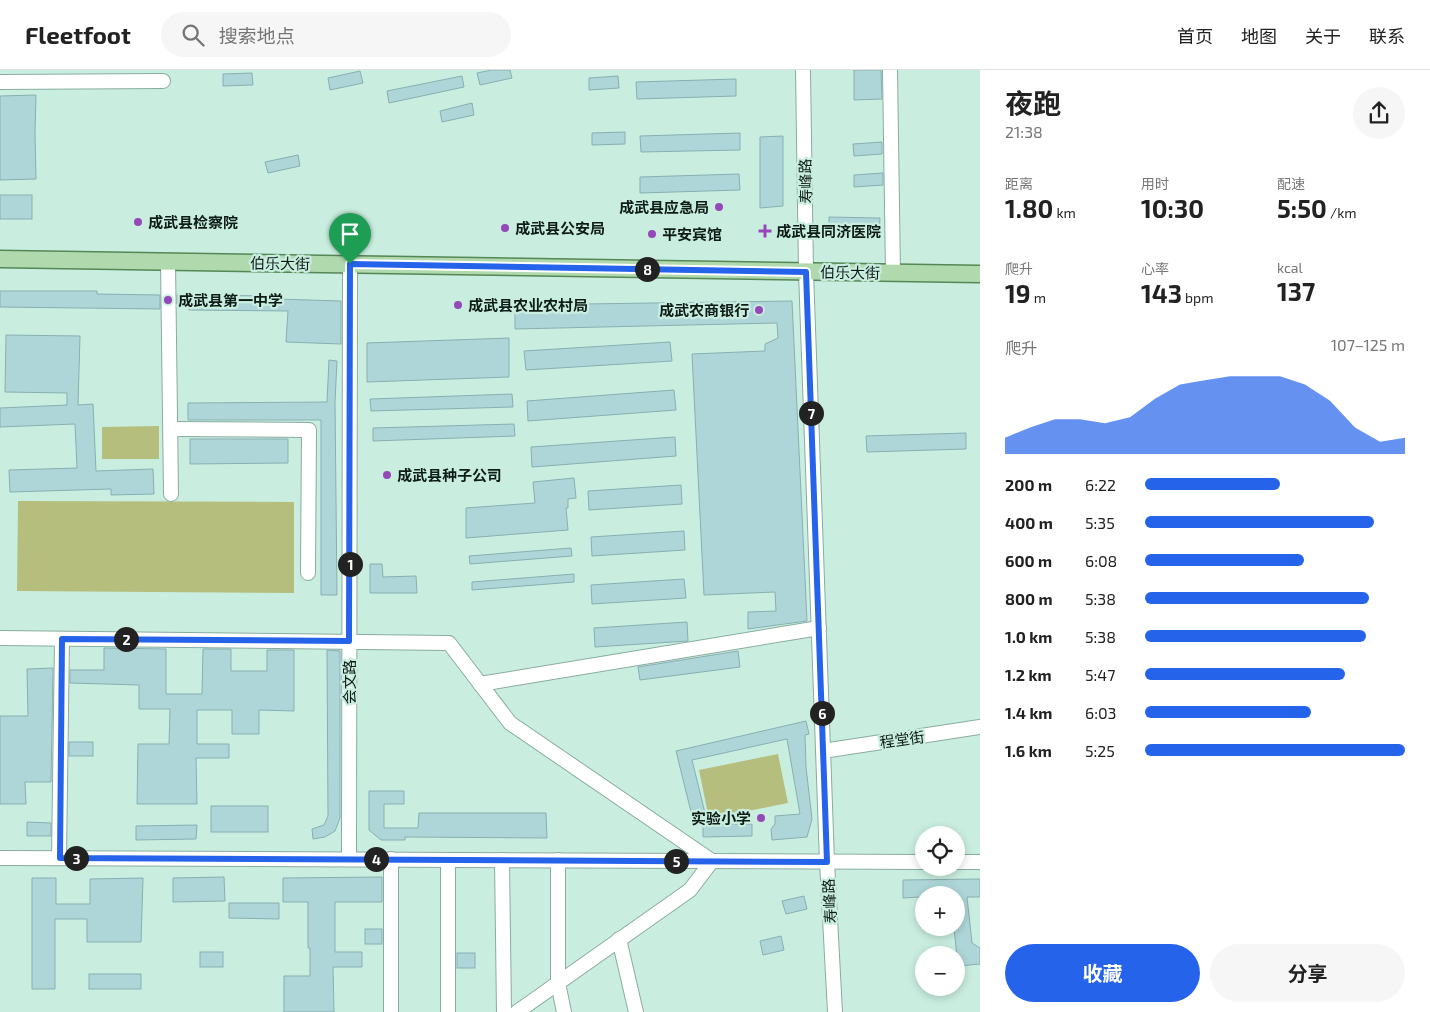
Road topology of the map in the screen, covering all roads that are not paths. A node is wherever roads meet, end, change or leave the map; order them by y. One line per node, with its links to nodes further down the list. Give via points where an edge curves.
1 (803, 70): 8 (street, 寿峰路)
2 (890, 70): 9 (street)
3 (163, 81): 4 (street)
4 (0, 82)
5 (0, 259): 6 (main road, 伯乐大街)
6 (168, 262): 7 (main road, 伯乐大街); 11 (street)
7 (350, 264): 8 (main road, 伯乐大街); 17 (street, 会文路)
8 (806, 272): 9 (main road, 伯乐大街); 14 (street, 寿峰路)
9 (893, 273): 10 (main road, 伯乐大街)
10 (980, 274)
11 (170, 429): 12 (street); 13 (street, via 309,430)
12 (172, 494)
13 (308, 573)
14 (819, 628): 18 (street); 20 (street, 寿峰路)
15 (0, 638): 16 (street)
16 (62, 639): 17 (street); 22 (street)
17 (349, 641): 18 (street, via 449,643); 23 (street, 会文路)
18 (480, 684): 28 (street, via 510,723)
19 (980, 728): 20 (street, 程堂街)
20 (823, 751): 29 (street, 寿峰路)
21 (0, 858): 22 (street)
22 (60, 858): 23 (street)
23 (349, 859): 24 (street)
24 (390, 859): 25 (street); 35 (street)
25 (448, 860): 26 (street); 36 (street)
26 (502, 860): 27 (street); 37 (street)
27 (558, 860): 28 (street); 34 (street)
28 (712, 861): 29 (street); 33 (street, via 690,890)
29 (827, 862): 30 (street); 41 (street, 寿峰路)
30 (915, 862)
31 (965, 862): 32 (street)
32 (980, 862)
33 (619, 939): 34 (street); 40 (street)
34 (558, 983): 38 (street); 39 (street)
35 (391, 1012)
36 (448, 1012)
37 (504, 1012)
38 (517, 1012)
39 (564, 1012)
40 (636, 1012)
41 (835, 1012)

